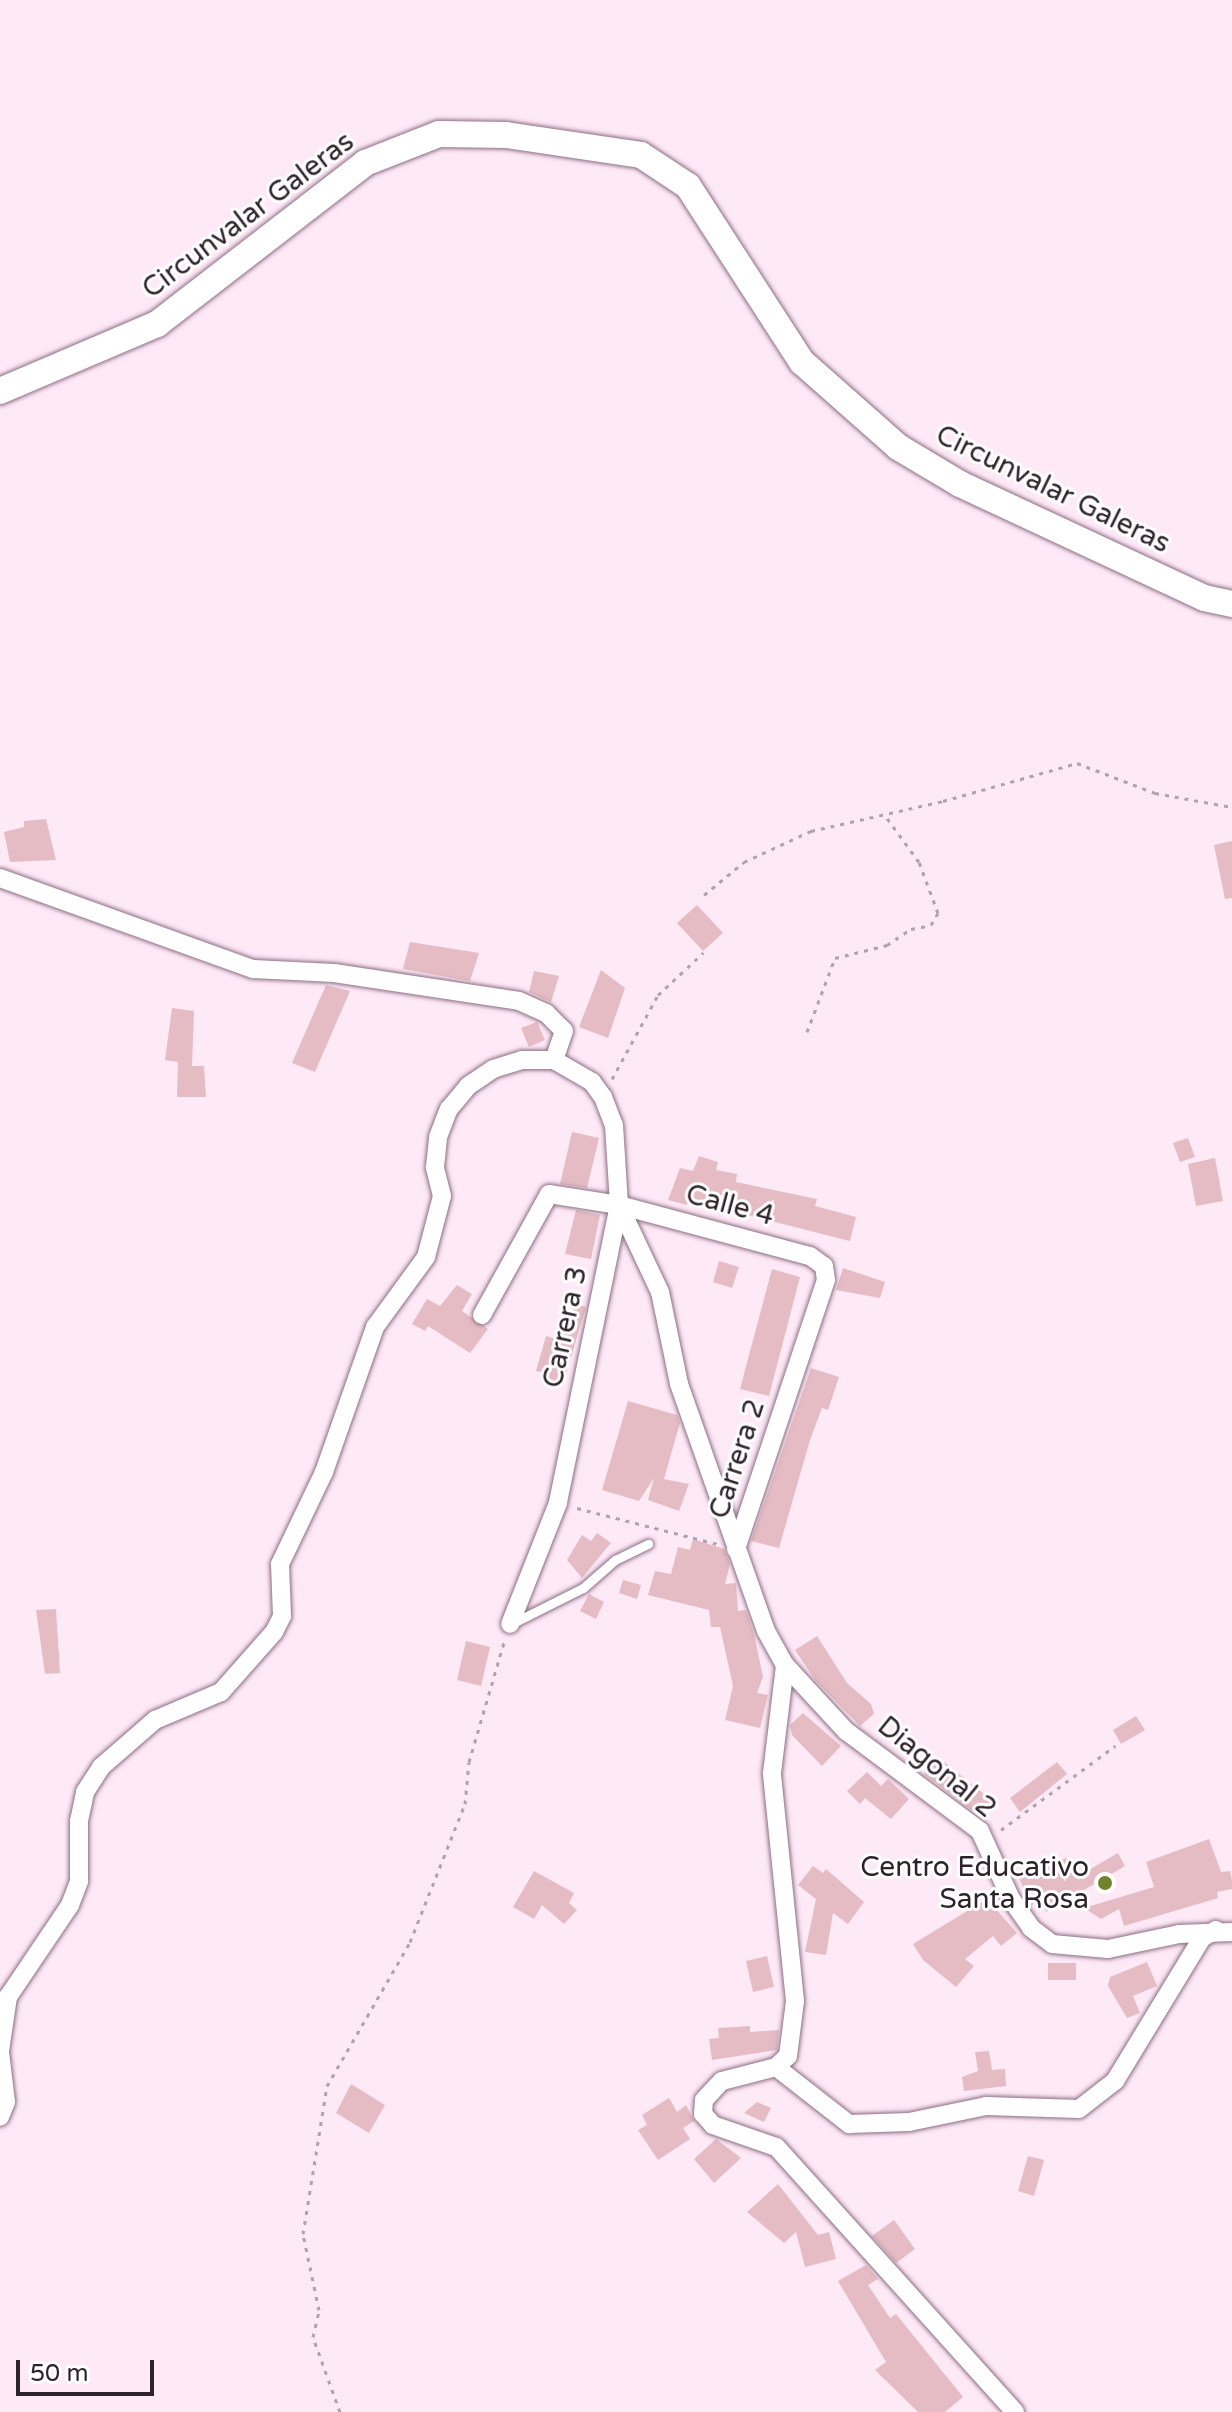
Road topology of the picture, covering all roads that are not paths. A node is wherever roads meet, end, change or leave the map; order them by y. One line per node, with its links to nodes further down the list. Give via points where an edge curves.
1 (0, 391): 2 (main road, Circunvalar Galeras, via 157,324 365,163 439,134 506,135 641,155 688,186 802,362 898,447 989,498 1204,598)
2 (1232, 604)
3 (0, 878): 4 (street, via 253,969 334,973 519,1001 546,1013 564,1031)
4 (554, 1060): 5 (street, Carrera 3, via 592,1082 603,1097 614,1125); 13 (street, via 522,1060 493,1069 468,1086 449,1109 438,1137 435,1167 442,1196 426,1257 375,1327 324,1472 280,1564 282,1616 221,1692 155,1720 101,1767 85,1792 79,1821 75,1893 56,1933 8,1997)
5 (619, 1205): 6 (street, Calle 4, via 810,1256); 7 (street, Calle 4, via 549,1194); 9 (street, via 660,1292 679,1384); 10 (street, Carrera 3, via 558,1503)
6 (824, 1266): 9 (street, Carrera 2, via 826,1280)
7 (482, 1315)
8 (648, 1544): 10 (lane, via 615,1560 583,1588)
9 (736, 1549): 11 (street, Carrera 2)
10 (510, 1624)
11 (785, 1665): 12 (street, Diagonal 2, via 846,1731 980,1831 1011,1899 1031,1928 1052,1944 1108,1949); 14 (street, via 772,1773 795,2001 788,2056)
12 (1224, 1931): 14 (street, via 1202,1938 1115,2081 1079,2109 986,2106 909,2122 849,2124)
13 (0, 2052): 15 (street, via 6,2102)
14 (776, 2067): 16 (street, via 722,2081 704,2100 703,2114 713,2125 776,2147)
15 (0, 2117)
16 (1015, 2412)

